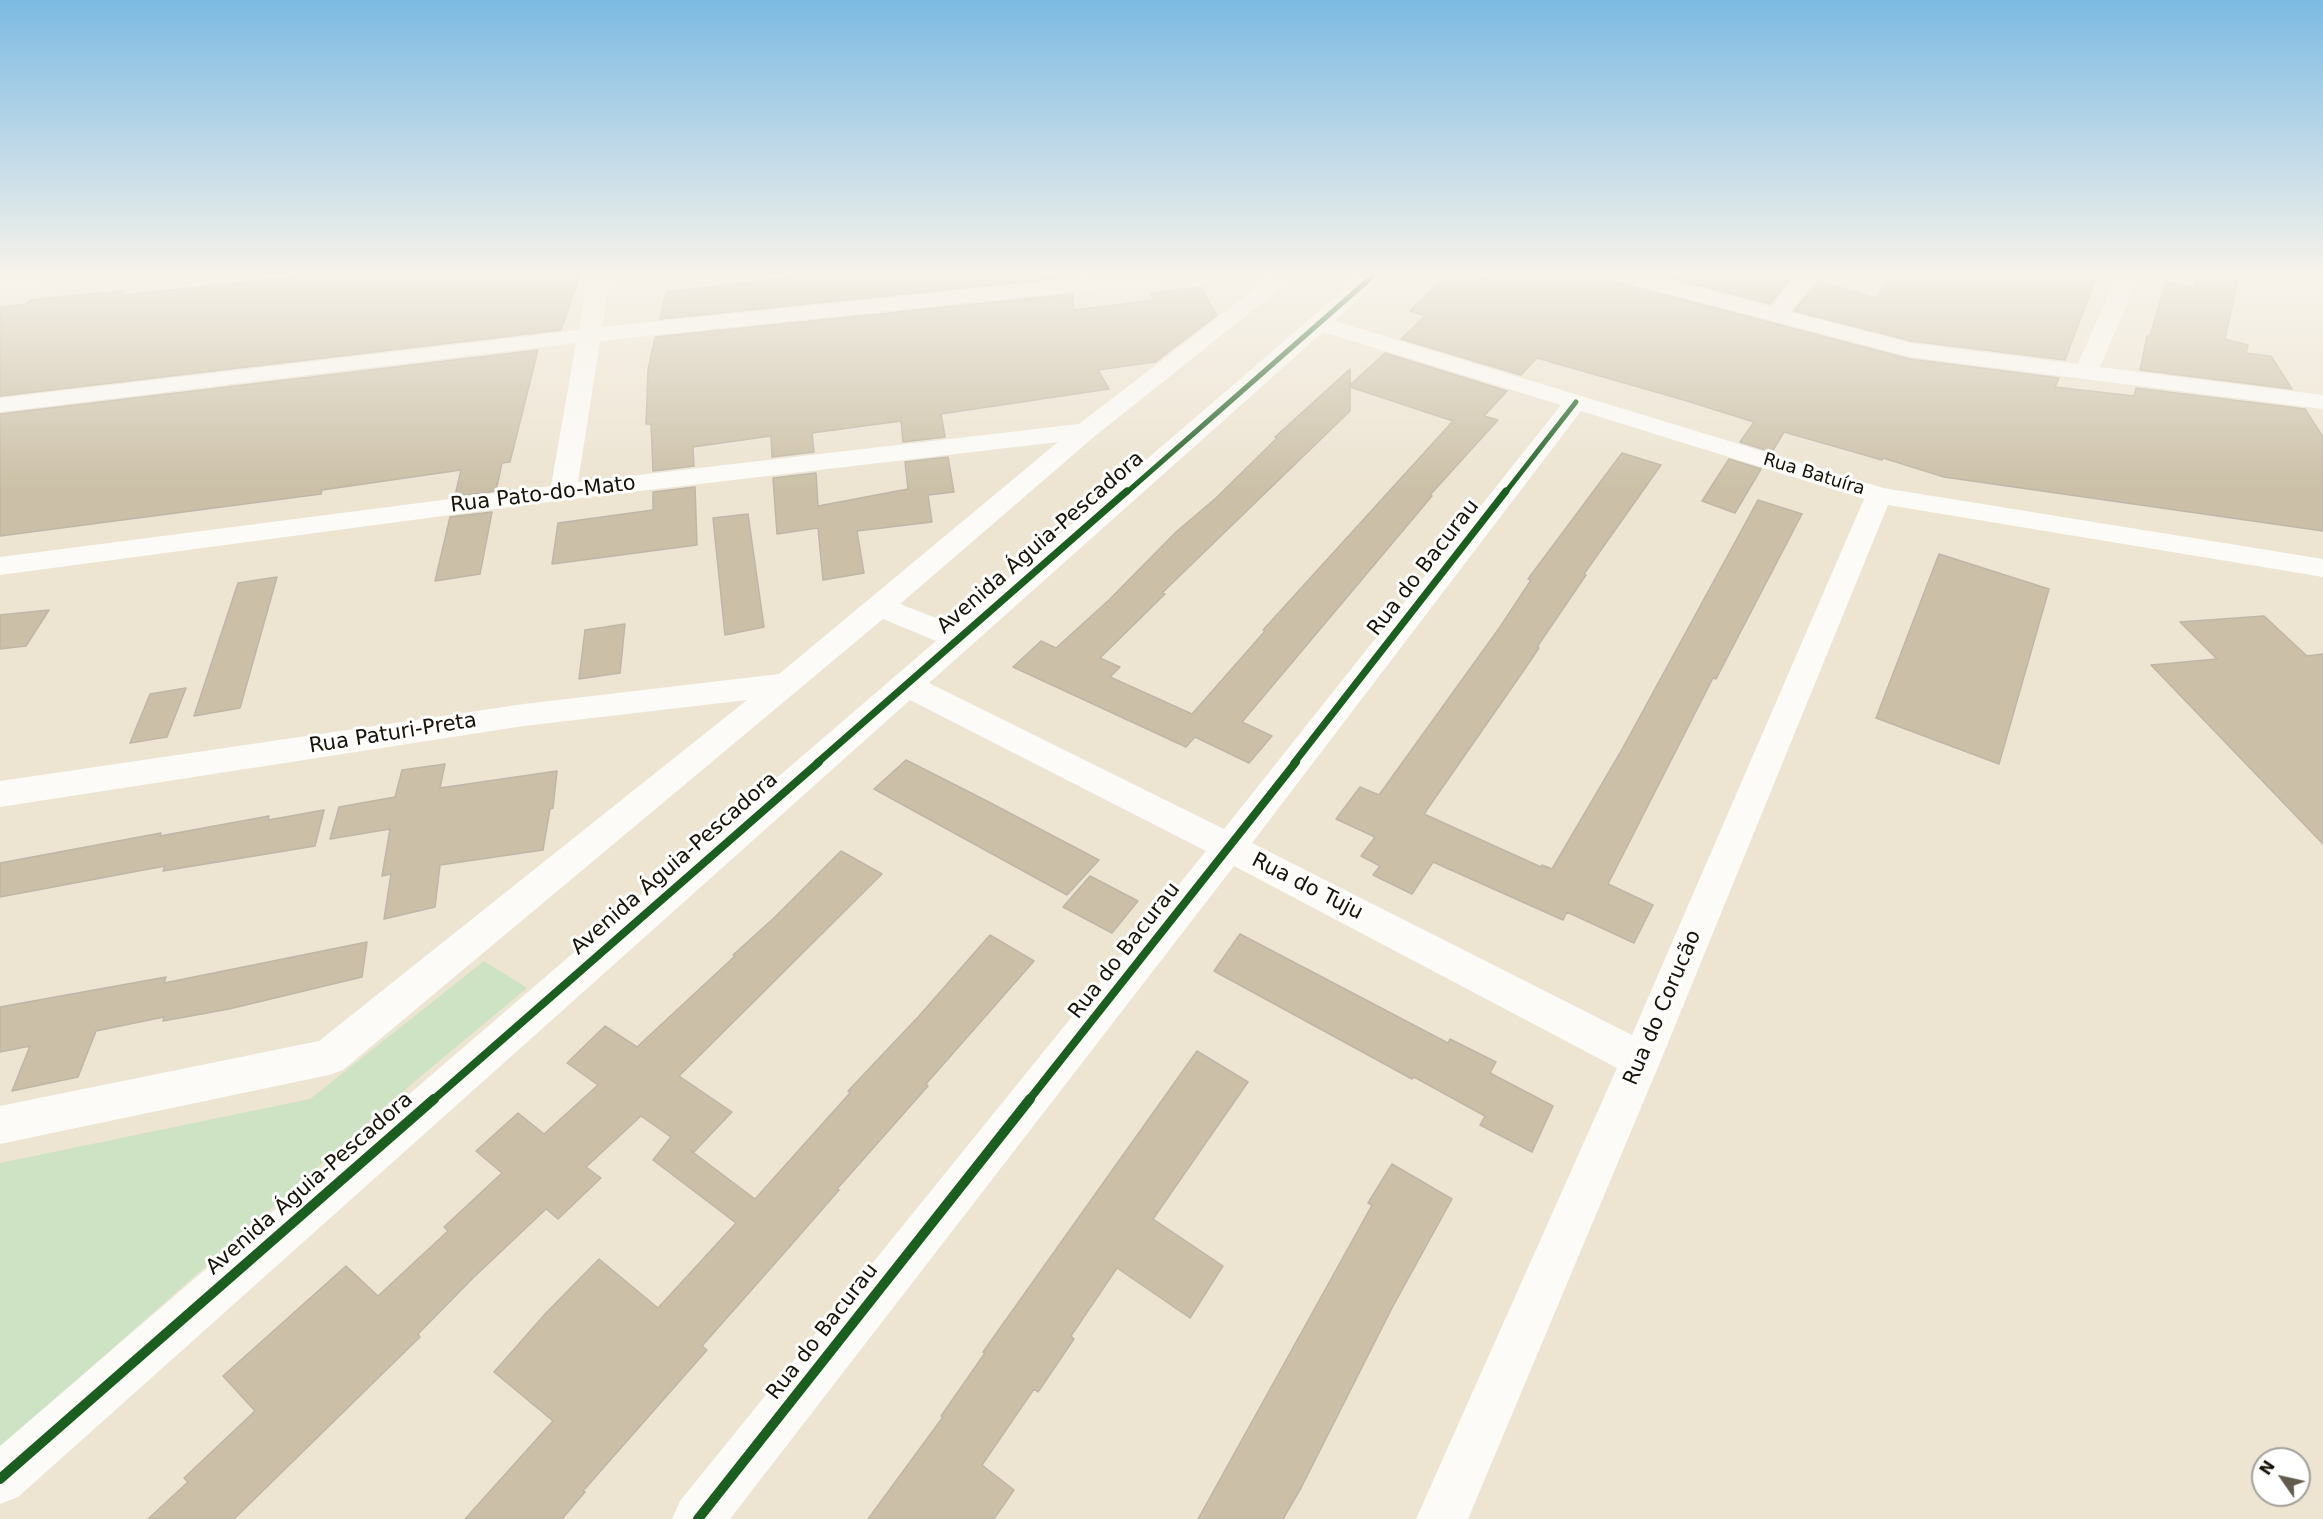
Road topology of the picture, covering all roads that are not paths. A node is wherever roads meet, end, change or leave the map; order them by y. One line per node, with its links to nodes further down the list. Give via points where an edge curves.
1 (498, 346): 11 (street)
2 (588, 346): 13 (street)
3 (1195, 346): 12 (street)
4 (1293, 346): 18 (street, Avenida Águia-Pescadora)
5 (1393, 346): 9 (street, Rua Batuíra)
6 (1894, 346): 8 (street)
7 (2098, 346): 8 (street)
8 (2086, 373): 10 (street)
9 (1576, 402): 14 (street, Rua Batuíra); 22 (street, Rua do Bacurau)
10 (2323, 402)
11 (0, 405)
12 (1086, 431): 13 (street, Rua Pato-do-Mato); 17 (street)
13 (562, 492): 15 (street, Rua Pato-do-Mato)
14 (1879, 495): 16 (street, Rua Batuíra); 23 (street, Rua do Corucão)
15 (0, 567)
16 (2323, 568)
17 (879, 606): 18 (street); 19 (street)
18 (959, 639): 20 (street, Avenida Águia-Pescadora)
19 (788, 684): 21 (street, Rua Paturi-Preta, via 524,715); 24 (street, via 329,1057)
20 (906, 685): 22 (street, Rua do Tuju); 25 (street, Avenida Águia-Pescadora)
21 (0, 794)
22 (1230, 847): 23 (street, Rua do Tuju); 26 (street, Rua do Bacurau)
23 (1641, 1060): 27 (street, Rua do Corucão)
24 (0, 1125)
25 (0, 1479)
26 (698, 1519)
27 (1442, 1519)

